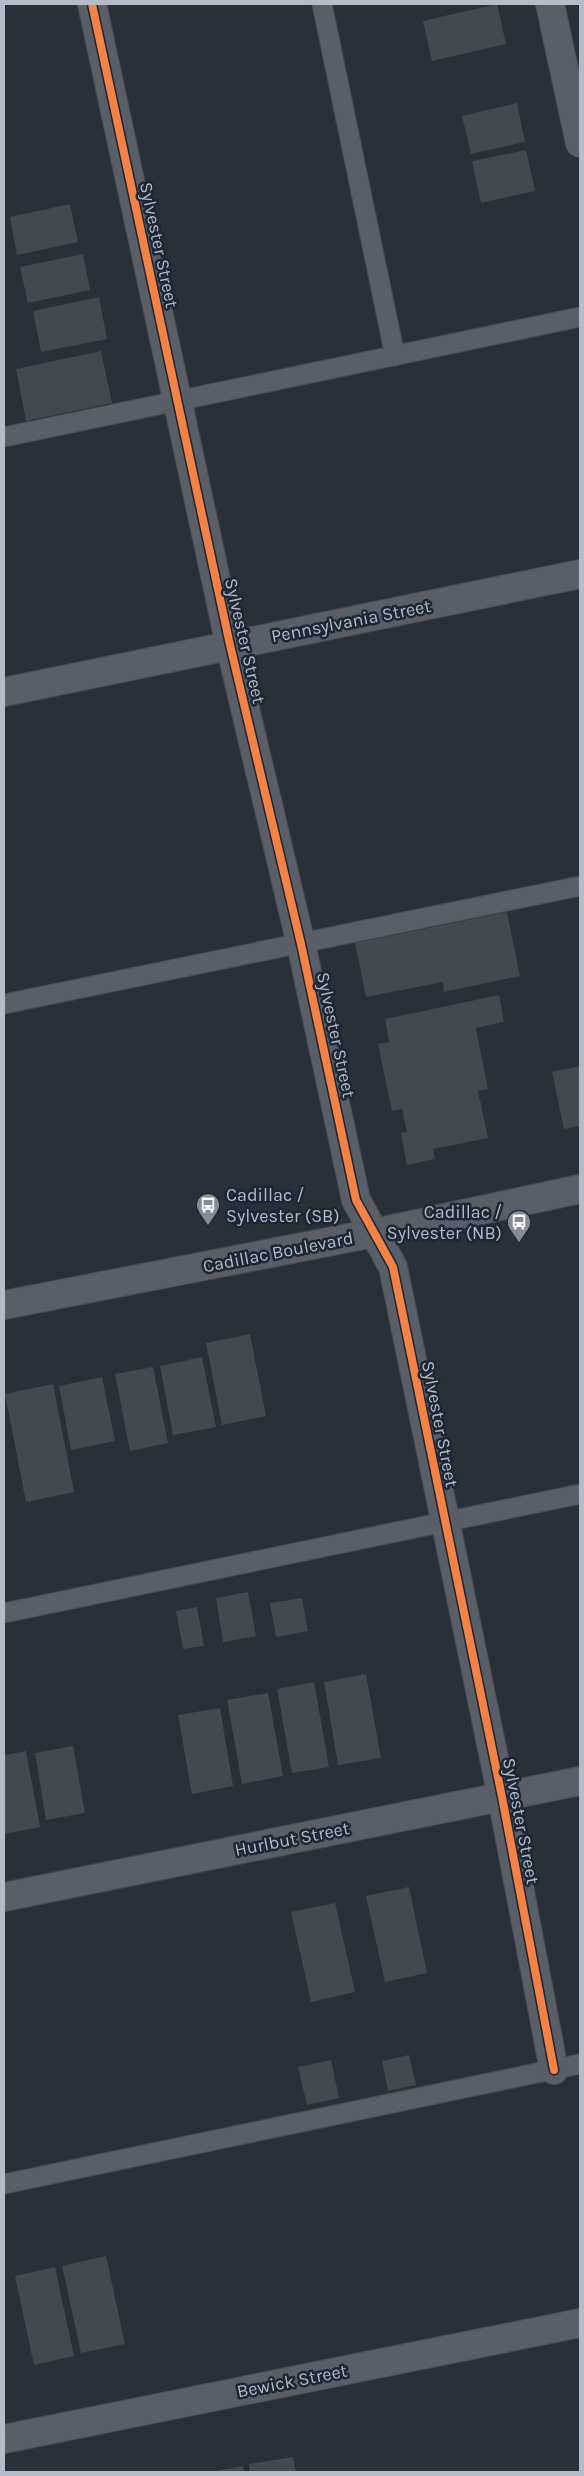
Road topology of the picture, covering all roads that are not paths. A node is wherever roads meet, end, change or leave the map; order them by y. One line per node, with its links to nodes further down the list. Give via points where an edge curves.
1 (92, 4): 7 (street, Sylvester Street)
2 (322, 4): 6 (lane)
3 (550, 4): 4 (street)
4 (580, 143)
5 (580, 317): 6 (lane)
6 (395, 356): 7 (lane)
7 (177, 400): 8 (lane); 10 (street, Sylvester Street)
8 (4, 436)
9 (580, 574): 10 (street, Pennsylvania Street)
10 (230, 645): 11 (street, Pennsylvania Street); 13 (street, Sylvester Street)
11 (4, 692)
12 (580, 886): 13 (lane)
13 (301, 944): 14 (lane); 16 (street, Sylvester Street, via 356,1200)
14 (4, 1004)
15 (580, 1189): 16 (street, Cadillac Boulevard)
16 (374, 1234): 17 (street, Cadillac Boulevard); 19 (street, Sylvester Street, via 393,1266)
17 (4, 1305)
18 (580, 1494): 19 (lane)
19 (444, 1521): 20 (lane); 22 (street, Sylvester Street)
20 (4, 1613)
21 (580, 1781): 22 (street, Hurlbut Street)
22 (502, 1797): 23 (street, Hurlbut Street); 24 (street, Sylvester Street)
23 (4, 1897)
24 (567, 2067): 25 (lane)
25 (4, 2184)
26 (580, 2323): 27 (street, Bewick Street)
27 (4, 2440)

